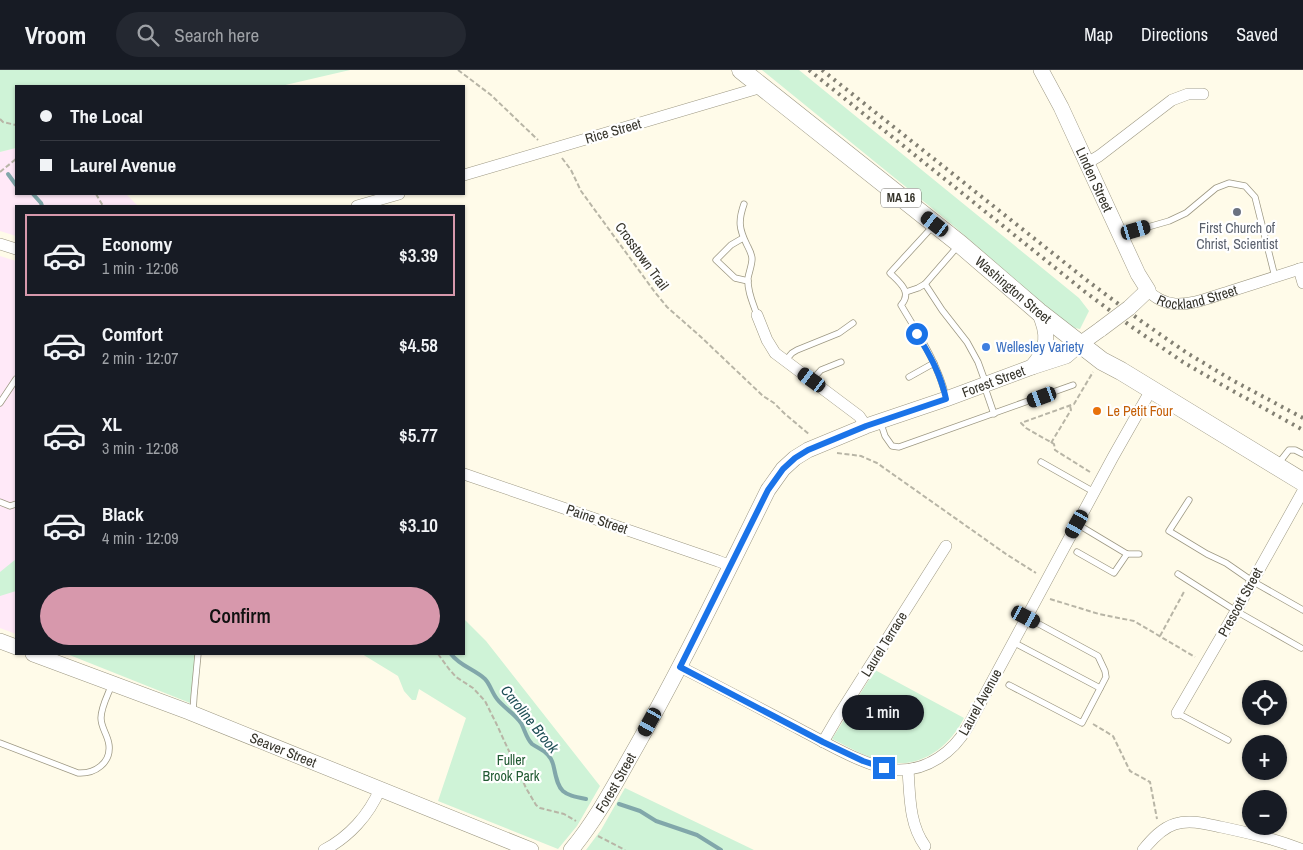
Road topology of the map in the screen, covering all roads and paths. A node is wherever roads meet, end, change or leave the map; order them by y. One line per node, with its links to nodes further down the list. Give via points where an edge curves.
1 (458, 70): 8 (path, Crosstown Trail, via 491,95)
2 (742, 70): 4 (main road, Washington Street / MA 16)
3 (1041, 70): 10 (street, Linden Street)
4 (762, 87): 8 (street, Rice Street); 16 (main road, Washington Street / MA 16)
5 (1203, 94): 10 (street, via 1188,94 1172,100)
6 (0, 119): 7 (path)
7 (15, 125)
8 (550, 150): 12 (street, Rice Street); 50 (path, Crosstown Trail, via 568,165 581,191 667,307 763,396)
9 (15, 160): 11 (path)
10 (1086, 163): 17 (street, Linden Street)
11 (0, 172)
12 (465, 175)
13 (396, 195): 15 (street)
14 (744, 204): 18 (lane, via 740,221)
15 (360, 205)
16 (935, 224): 20 (main road, Washington Street / MA 16); 28 (lane, via 890,273)
17 (1120, 235): 23 (lane, via 1186,213 1216,188 1229,183 1245,186 1255,197); 27 (street, Linden Street)
18 (743, 238): 24 (lane, via 752,258); 24 (lane, via 716,260 734,278)
19 (0, 244): 21 (street)
20 (960, 244): 26 (lane); 29 (main road, Washington Street / MA 16)
21 (15, 248)
22 (1301, 269): 23 (street, Rockland Street); 25 (street)
23 (1275, 277): 27 (street, Rockland Street, via 1186,303 1165,301)
24 (748, 281): 30 (lane)
25 (1303, 283)
26 (925, 284): 28 (lane); 41 (lane, via 967,342)
27 (1148, 290): 32 (street, Rockland Street, bridge)
28 (906, 292): 35 (lane, via 901,305)
29 (1039, 312): 32 (main road, Washington Street / MA 16); 36 (street, via 1046,343)
30 (757, 315): 33 (street, via 771,347)
31 (853, 323): 33 (lane, via 839,333 797,350)
32 (1080, 344): 36 (street, Forest Street, via 1066,356); 43 (main road, Washington Street / MA 16)
33 (785, 361): 40 (street)
34 (842, 362): 40 (lane, via 820,370)
35 (934, 363): 38 (lane); 44 (lane)
36 (1032, 366): 41 (street, Forest Street)
37 (1094, 370): 46 (path)
38 (909, 377)
39 (15, 380): 45 (lane)
40 (812, 380): 48 (street)
41 (985, 384): 44 (street, Forest Street); 47 (lane)
42 (1073, 386): 47 (lane)
43 (1151, 390): 53 (main road, Washington Street / MA 16); 58 (street, Laurel Avenue)
44 (946, 399): 48 (street, Forest Street)
45 (0, 403)
46 (1070, 406): 49 (path, via 1071,410); 49 (path, via 1021,423)
47 (994, 414): 48 (lane, via 899,448 892,446)
48 (873, 424): 50 (street, Forest Street)
49 (1051, 443): 54 (path, via 1055,450)
50 (822, 444): 67 (street, Forest Street, via 795,458 778,475); 69 (path, Crosstown Trail, via 838,453 861,456 877,463)
51 (1303, 454): 53 (lane, via 1289,450)
52 (1041, 462): 58 (lane)
53 (1276, 467): 56 (main road, Washington Street / MA 16)
54 (1092, 473)
55 (465, 474): 67 (street, Paine Street)
56 (1303, 482)
57 (1303, 491): 70 (street, Prescott Street)
58 (1094, 492): 62 (street, Laurel Avenue)
59 (1189, 500): 70 (lane, via 1169,531)
60 (0, 502): 61 (lane)
61 (15, 504)
62 (1077, 524): 65 (lane); 69 (street, Laurel Avenue)
63 (946, 546): 91 (street, Laurel Terrace)
64 (1077, 552): 65 (lane, via 1114,573)
65 (1127, 554): 66 (lane)
66 (1139, 554)
67 (731, 566): 83 (street, Forest Street)
68 (1178, 574): 71 (lane)
69 (1047, 579): 72 (street, Laurel Avenue)
70 (1252, 581): 73 (street, Prescott Street); 74 (lane)
71 (1190, 582): 73 (lane); 76 (path)
72 (1039, 594): 75 (street, Laurel Avenue); 76 (path, via 1099,614 1134,620)
73 (1236, 610): 78 (lane); 82 (street, Prescott Street)
74 (1303, 610)
75 (1026, 617): 77 (street, Laurel Avenue); 86 (lane, via 1098,656 1106,674)
76 (1160, 636): 82 (path)
77 (1013, 642): 86 (lane); 93 (street, Laurel Avenue, via 958,741 936,760)
78 (1301, 648)
79 (35, 655): 84 (street, Seaver Street)
80 (198, 655): 88 (lane)
81 (439, 655): 95 (path, via 456,676 485,701 536,805 564,814)
82 (1206, 663): 87 (street, Prescott Street)
83 (680, 667): 91 (street, Laurel Avenue); 95 (street, Forest Street)
84 (112, 682): 88 (street, Seaver Street); 92 (lane, via 101,719 109,751 96,770 85,773 72,771)
85 (1009, 685): 89 (lane, via 1082,723)
86 (1100, 688): 89 (lane)
87 (1177, 712): 90 (lane)
88 (193, 714): 94 (street, Seaver Street)
89 (1084, 718): 96 (path, via 1113,736 1130,771 1150,782)
90 (1228, 740)
91 (823, 742): 93 (street, Laurel Avenue, via 875,766)
92 (0, 743)
93 (908, 770): 97 (street, via 914,822)
94 (380, 789): 98 (street, via 370,810 359,822); 99 (street, Seaver Street)
95 (587, 829): 100 (street, Forest Street); 101 (path)
96 (1160, 832): 102 (street); 103 (street, via 1178,823 1197,823 1258,835)
97 (924, 846)
98 (324, 850)
99 (531, 850)
100 (571, 850)
101 (625, 850)
102 (1143, 850)
103 (1303, 850)

